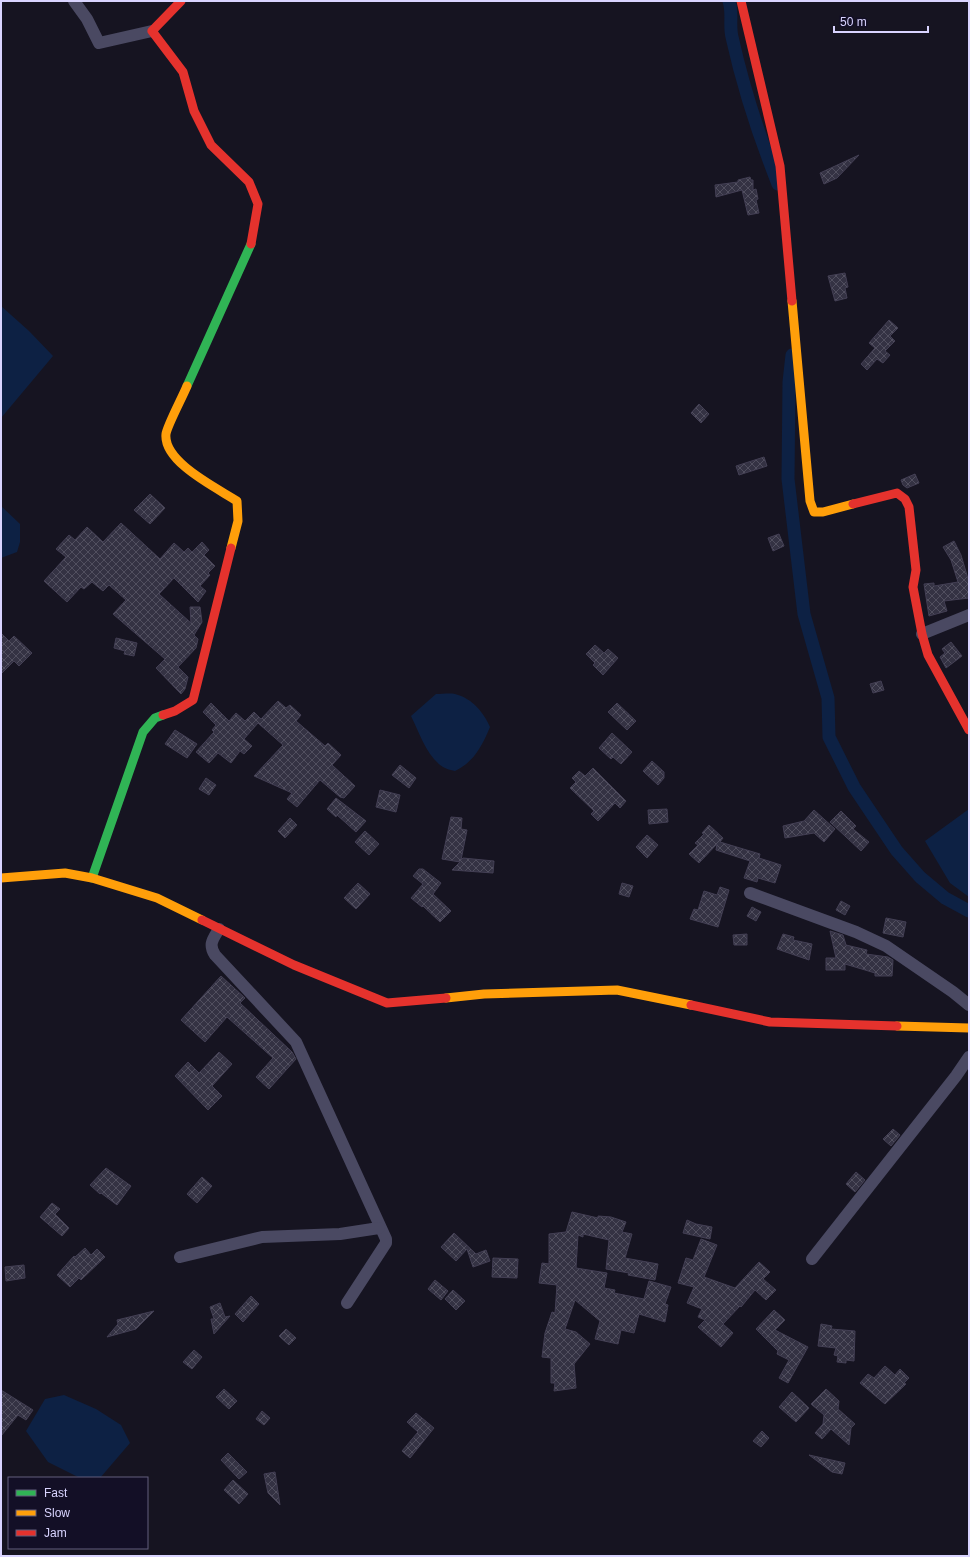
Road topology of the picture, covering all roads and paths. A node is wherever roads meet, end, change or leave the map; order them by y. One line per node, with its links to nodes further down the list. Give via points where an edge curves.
1 (74, 1): 4 (street, via 99,43)
2 (181, 1): 4 (street)
3 (741, 1): 6 (street, via 780,166 810,500 814,512 823,512 897,493 905,499 909,507 916,570 913,587)
4 (152, 31): 9 (street, via 183,72 194,111 211,145 249,182 258,204 251,248 166,434 169,450 183,466 237,501 238,521 193,700 155,718 143,732)
5 (969, 615): 6 (street)
6 (922, 634): 7 (street, via 928,655)
7 (969, 730)
8 (1, 878): 9 (street, via 65,873)
9 (92, 878): 11 (street, via 157,898)
10 (750, 894): 12 (street, via 856,932 886,946)
11 (219, 929): 13 (street, via 294,965 387,1003 484,994 617,990 770,1022); 15 (street, via 211,942 214,955 296,1042)
12 (969, 1006)
13 (969, 1028)
14 (969, 1057): 17 (street)
15 (379, 1228): 16 (street, via 340,1234 262,1237); 18 (street, via 386,1243)
16 (180, 1257)
17 (812, 1259)
18 (347, 1303)

